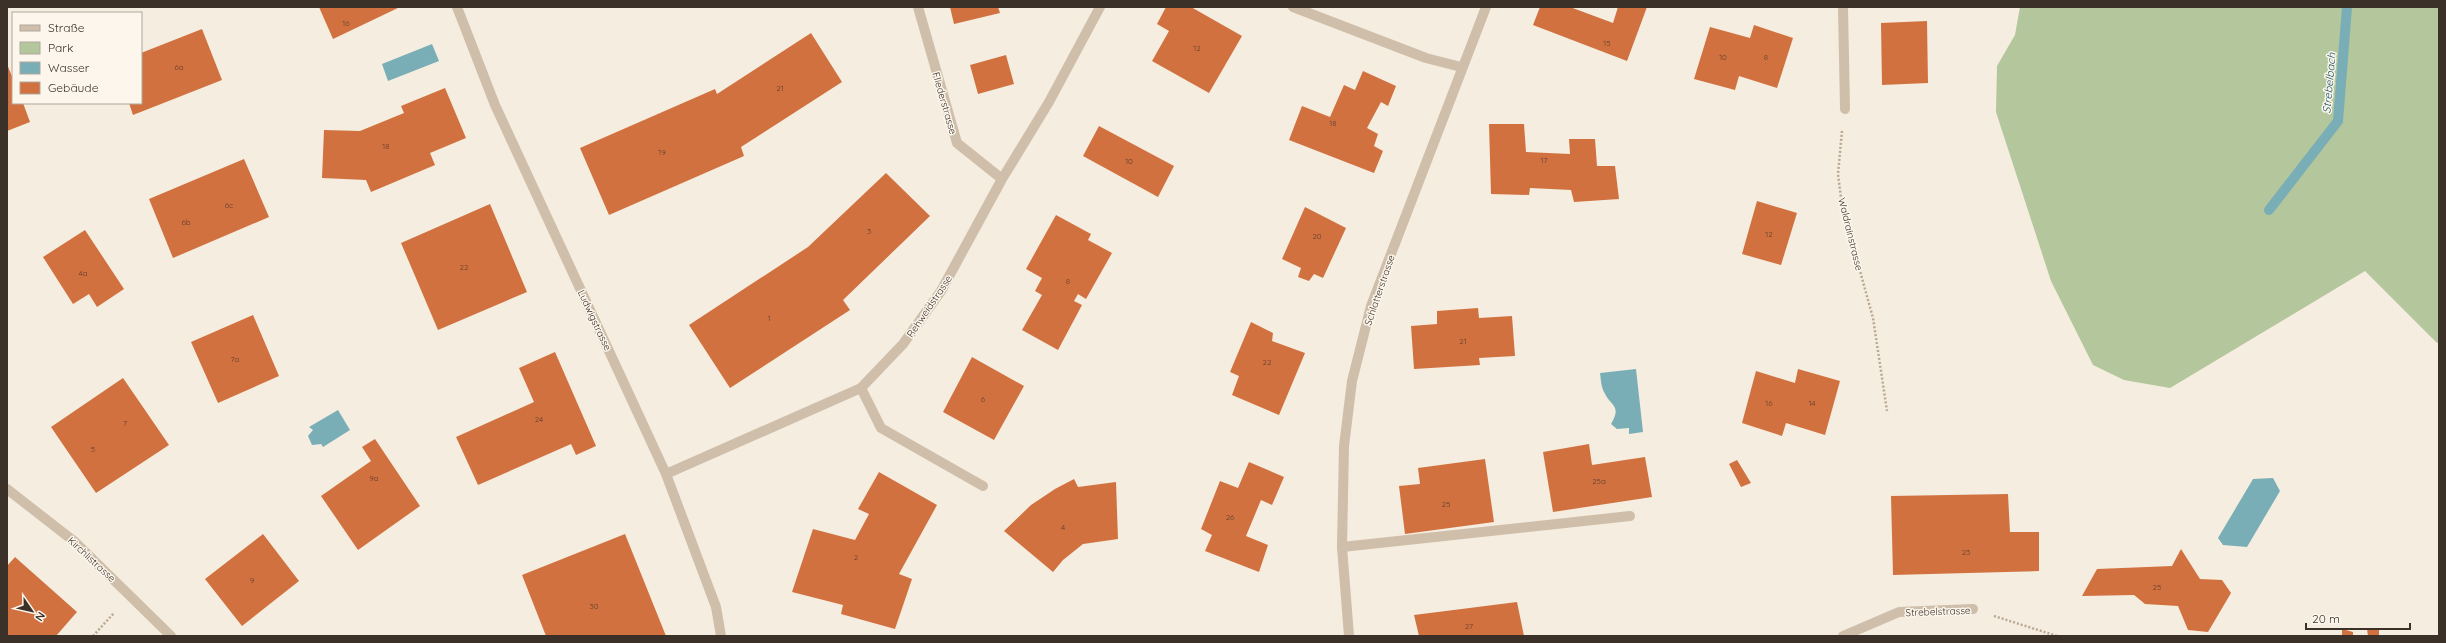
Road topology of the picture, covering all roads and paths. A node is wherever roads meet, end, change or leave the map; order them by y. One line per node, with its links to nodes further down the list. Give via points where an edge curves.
1 (457, 7): 12 (street, Ludwigstrasse, via 495,105)
2 (918, 7): 9 (street, Fliederstrasse, via 956,143)
3 (1100, 7): 9 (street, Rehweidstrasse, via 1049,102)
4 (1293, 7): 7 (street, via 1426,58)
5 (1486, 7): 7 (street, Schlatterstrasse)
6 (1844, 7): 8 (street)
7 (1461, 68): 16 (street, Schlatterstrasse, via 1371,306 1356,364 1344,446)
8 (1845, 109): 11 (path, Waldrainstrasse, via 1838,174 1842,206 1873,318)
9 (1002, 179): 10 (street, Rehweidstrasse, via 941,291 903,344)
10 (861, 388): 12 (street, Rehweidstrasse); 13 (street, via 881,428)
11 (1887, 411)
12 (666, 474): 21 (street, Ludwigstrasse, via 716,607)
13 (983, 486)
14 (7, 489): 20 (street, Kirchlistrasse, via 75,542)
15 (1630, 516): 16 (street)
16 (1342, 547): 22 (street, Schlatterstrasse)
17 (1973, 609): 23 (street, Strebelstrasse, via 1898,612); 24 (path, Strebelstrasse)
18 (114, 613): 19 (path)
19 (93, 636)
20 (171, 636)
21 (721, 636)
22 (1349, 636)
23 (1843, 636)
24 (2057, 636)

